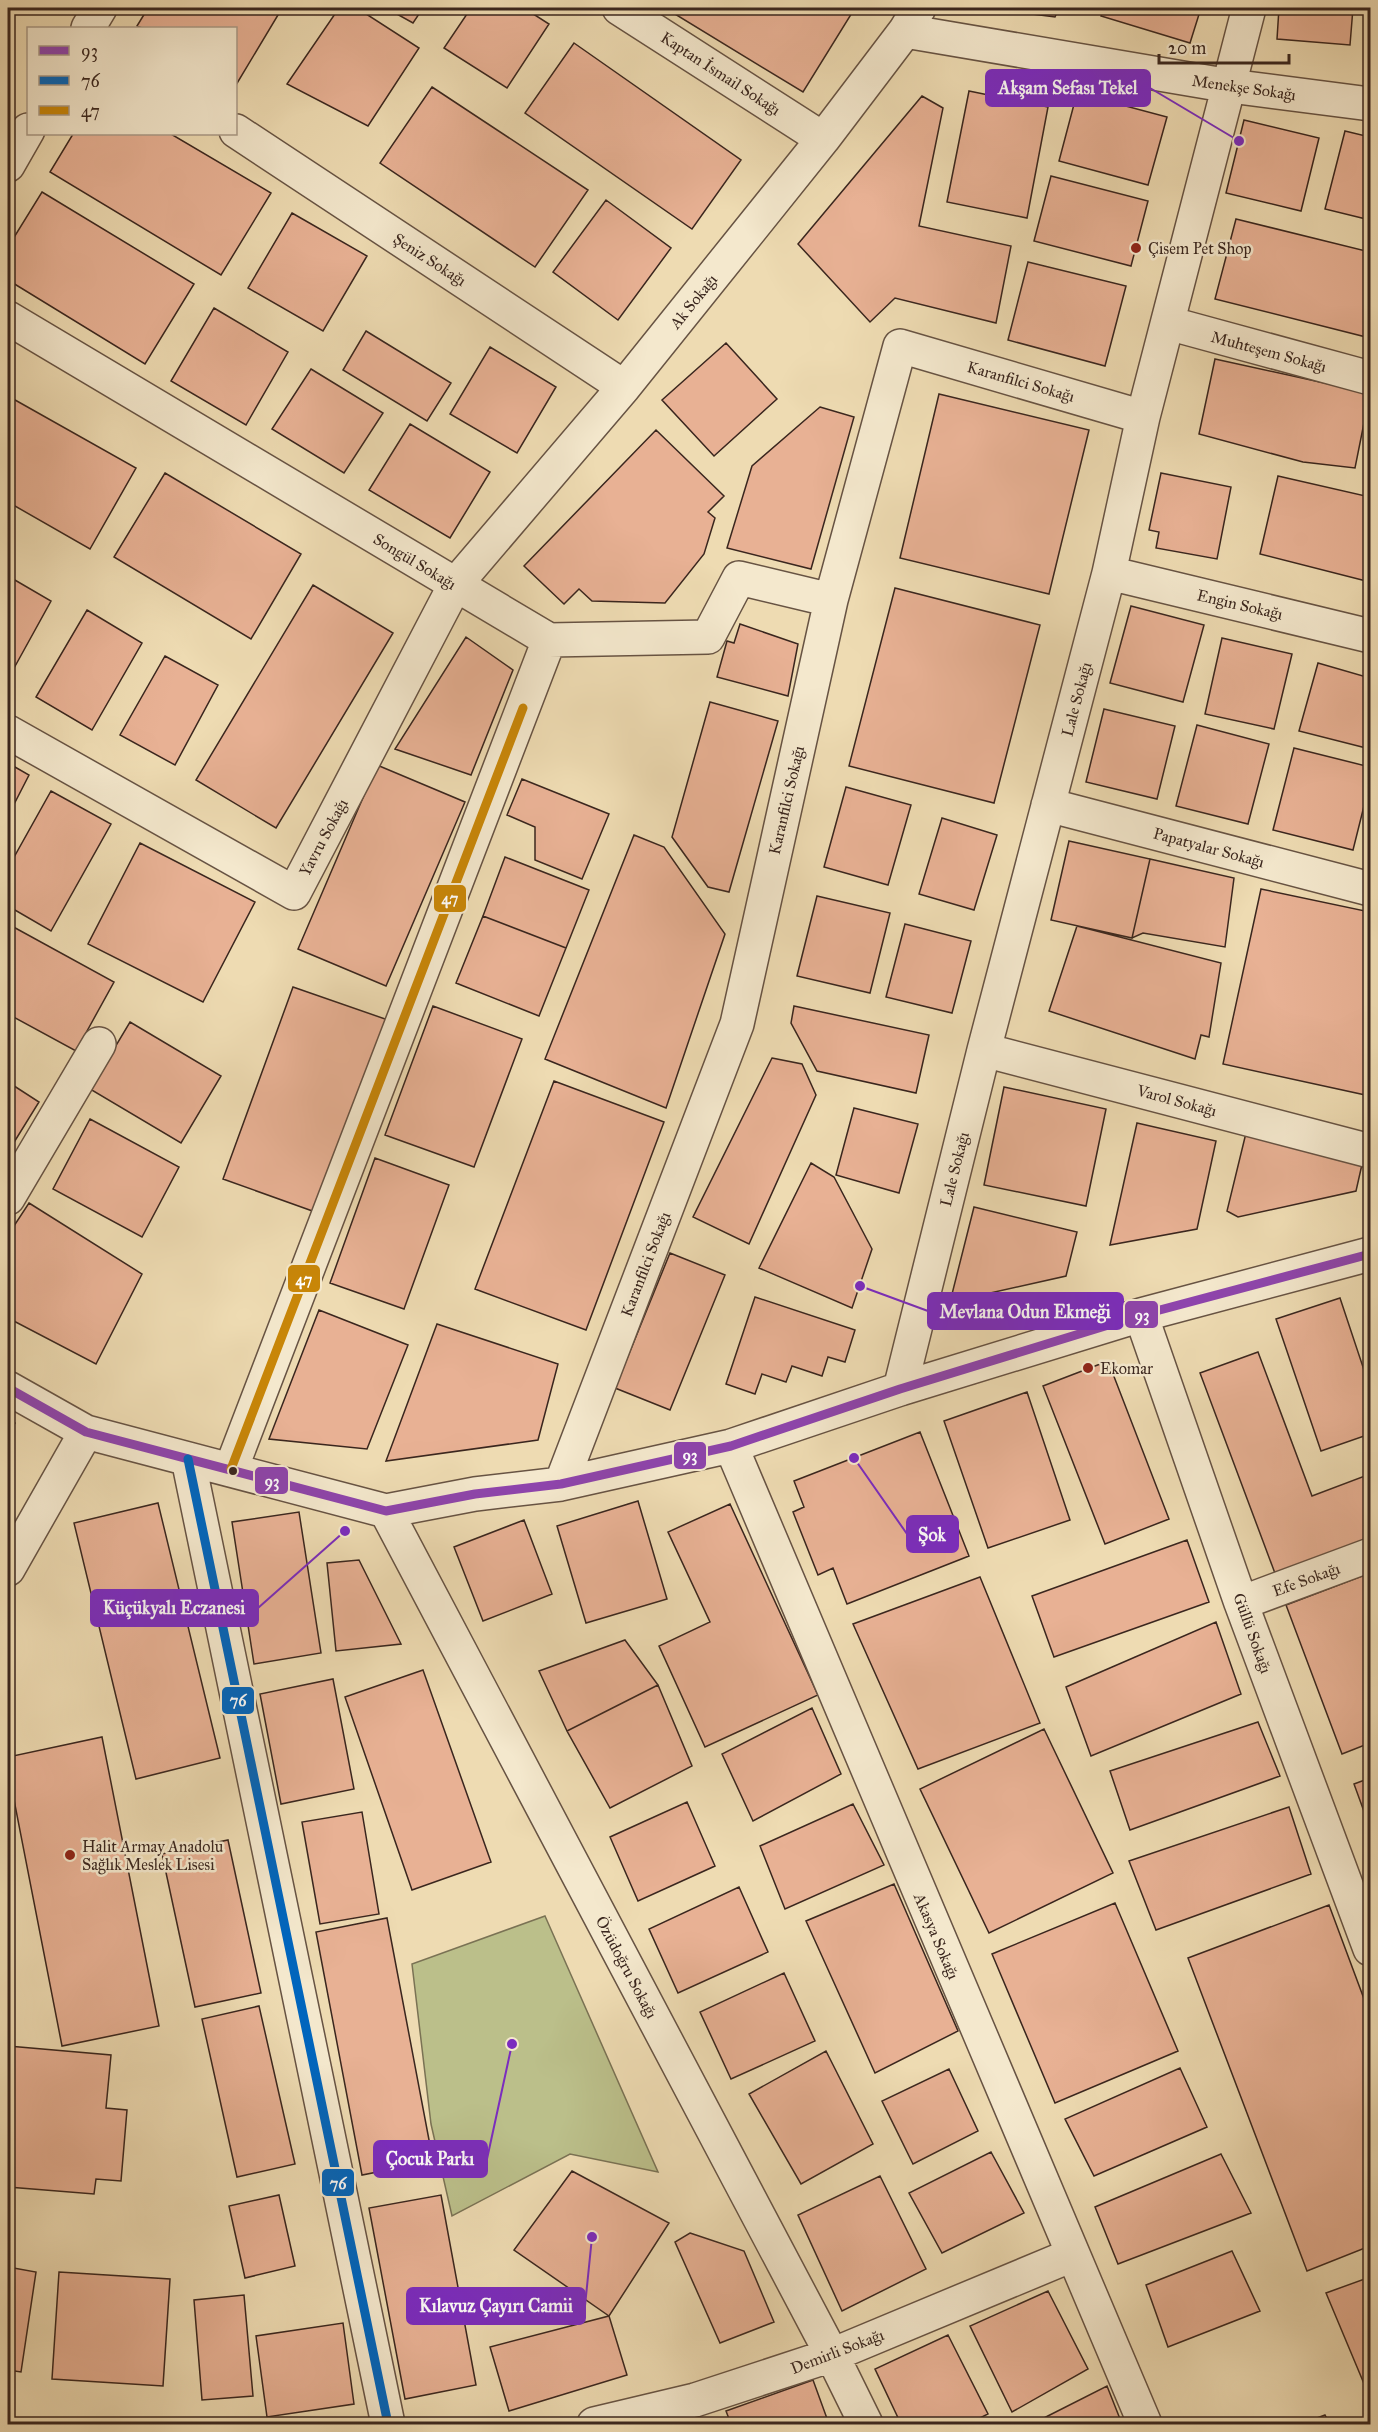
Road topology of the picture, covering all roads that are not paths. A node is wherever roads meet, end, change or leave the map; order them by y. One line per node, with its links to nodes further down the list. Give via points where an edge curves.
1 (100, 8): 5 (street)
2 (619, 8): 10 (street, Kaptan İsmail Sokağı)
3 (1249, 8): 6 (street, Lale Sokağı)
4 (912, 19): 6 (street, Menekşe Sokağı); 10 (street, Ak Sokağı)
5 (89, 27)
6 (1230, 86): 7 (street, Menekşe Sokağı); 13 (street, Lale Sokağı)
7 (1371, 104)
8 (27, 132): 11 (street)
9 (237, 132): 15 (street, Şeniz Sokağı)
10 (823, 139): 15 (street, Ak Sokağı)
11 (8, 165)
12 (8, 318): 18 (street, Songül Sokağı)
13 (1168, 324): 14 (street, Muhteşem Sokağı); 16 (street, Lale Sokağı)
14 (1371, 378)
15 (624, 387): 18 (street, Ak Sokağı)
16 (1143, 417): 17 (street, Lale Sokağı); 19 (street, Karanfilci Sokağı, via 900,346)
17 (1109, 573): 20 (street, Engin Sokağı); 23 (street, Lale Sokağı)
18 (455, 585): 21 (street, Songül Sokağı); 22 (street, Yavru Sokağı, via 294,894)
19 (831, 600): 21 (street, via 739,579 708,637); 37 (street, Karanfilci Sokağı, via 736,1023)
20 (1371, 636)
21 (549, 640): 36 (street)
22 (8, 732)
23 (1048, 805): 24 (street, Papatyalar Sokağı); 26 (street, Lale Sokağı)
24 (1371, 889)
25 (99, 1044): 28 (street)
26 (984, 1050): 27 (street, Varol Sokağı); 32 (street, Lale Sokağı)
27 (1371, 1151)
28 (8, 1198)
29 (1371, 1254): 30 (street)
30 (1141, 1315): 32 (street); 41 (street, Güllü Sokağı)
31 (8, 1388): 33 (street)
32 (900, 1389): 34 (street)
33 (86, 1432): 35 (street); 40 (street)
34 (731, 1446): 37 (street); 43 (street, Akasya Sokağı)
35 (188, 1459): 36 (street); 46 (street)
36 (231, 1469): 38 (street)
37 (561, 1484): 38 (street, via 475,1494)
38 (386, 1511): 44 (street, Özüdoğru Sokağı)
39 (1371, 1555): 41 (street, Efe Sokağı)
40 (8, 1569)
41 (1241, 1603): 42 (street, Güllü Sokağı)
42 (1371, 1948)
43 (1072, 2255): 44 (street, Demirli Sokağı); 49 (street, Akasya Sokağı)
44 (832, 2355): 45 (street, Demirli Sokağı); 48 (street, Özüdoğru Sokağı)
45 (699, 2412): 47 (street, Demirli Sokağı)
46 (388, 2424)
47 (594, 2424)
48 (866, 2424)
49 (1145, 2424)

